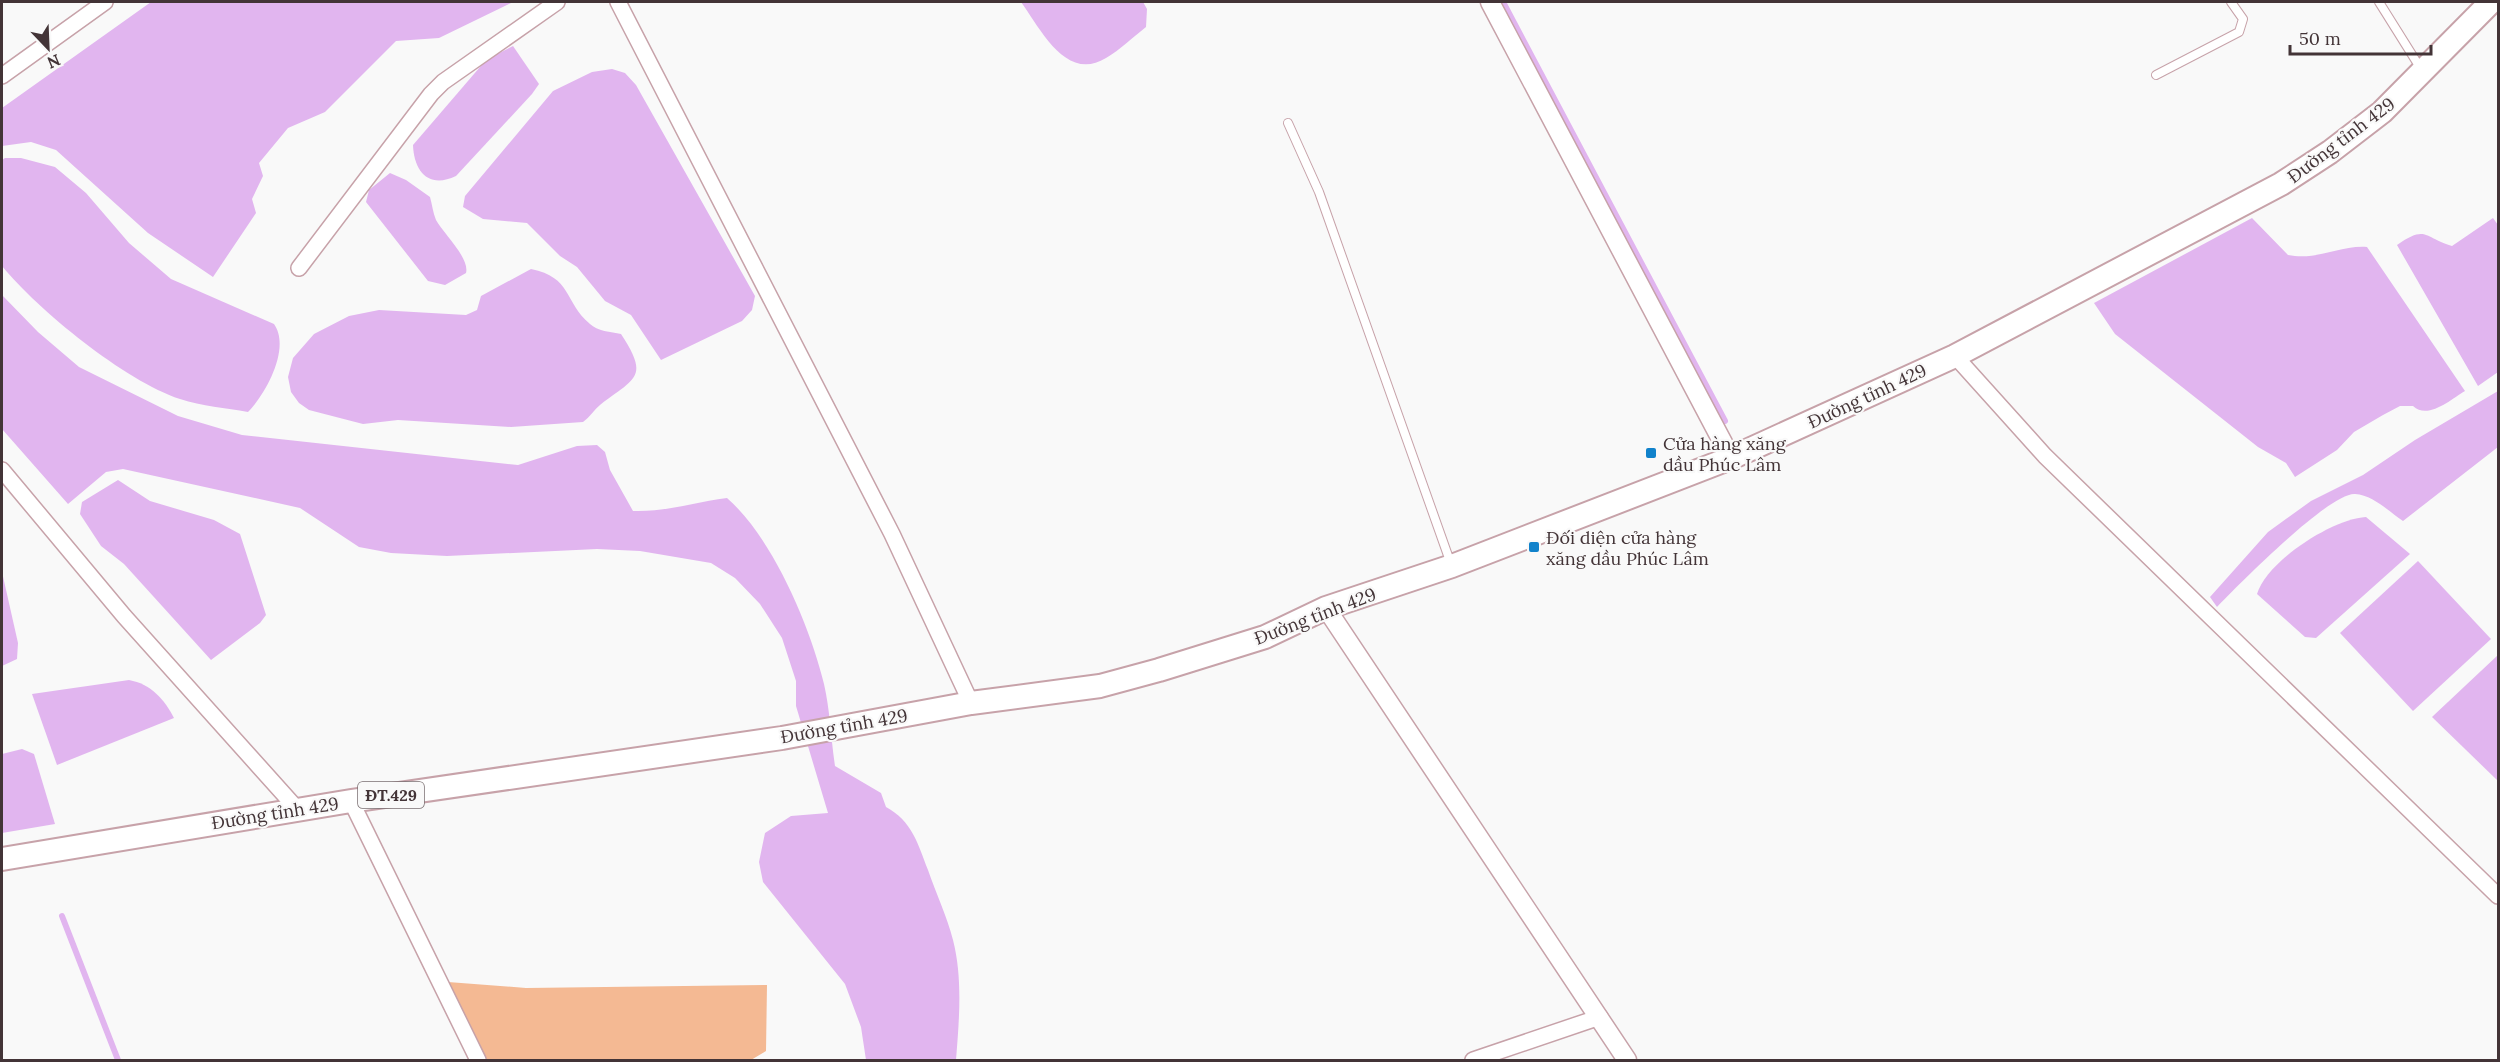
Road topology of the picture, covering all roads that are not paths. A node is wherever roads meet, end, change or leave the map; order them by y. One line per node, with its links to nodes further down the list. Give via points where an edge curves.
1 (105, 2): 10 (street)
2 (557, 2): 12 (street, via 431,94)
3 (618, 2): 18 (street, via 892,534)
4 (1490, 2): 14 (street)
5 (2231, 2): 9 (lane, via 2243,19 2239,32)
6 (2379, 2): 8 (lane)
7 (2492, 2): 8 (main road, Đường tỉnh 429 / ĐT.429)
8 (2424, 73): 13 (main road, Đường tỉnh 429 / ĐT.429, via 2331,152 2281,184)
9 (2156, 75)
10 (2, 76)
11 (1288, 123): 16 (lane, via 1319,192)
12 (299, 268)
13 (1955, 356): 14 (main road, Đường tỉnh 429 / ĐT.429); 22 (street, via 2045,456)
14 (1731, 458): 16 (main road, Đường tỉnh 429 / ĐT.429)
15 (2, 470): 20 (street, via 124,616)
16 (1452, 566): 17 (main road, Đường tỉnh 429 / ĐT.429)
17 (1326, 608): 18 (main road, Đường tỉnh 429 / ĐT.429, via 1265,637 1109,684); 23 (street)
18 (971, 703): 19 (main road, Đường tỉnh 429 / ĐT.429, via 782,738)
19 (351, 801): 20 (main road, Đường tỉnh 429 / ĐT.429); 24 (street)
20 (298, 810): 21 (main road, Đường tỉnh 429 / ĐT.429)
21 (2, 859)
22 (2499, 896)
23 (1600, 1017): 25 (street); 26 (street)
24 (478, 1060)
25 (1473, 1060)
26 (1627, 1060)

